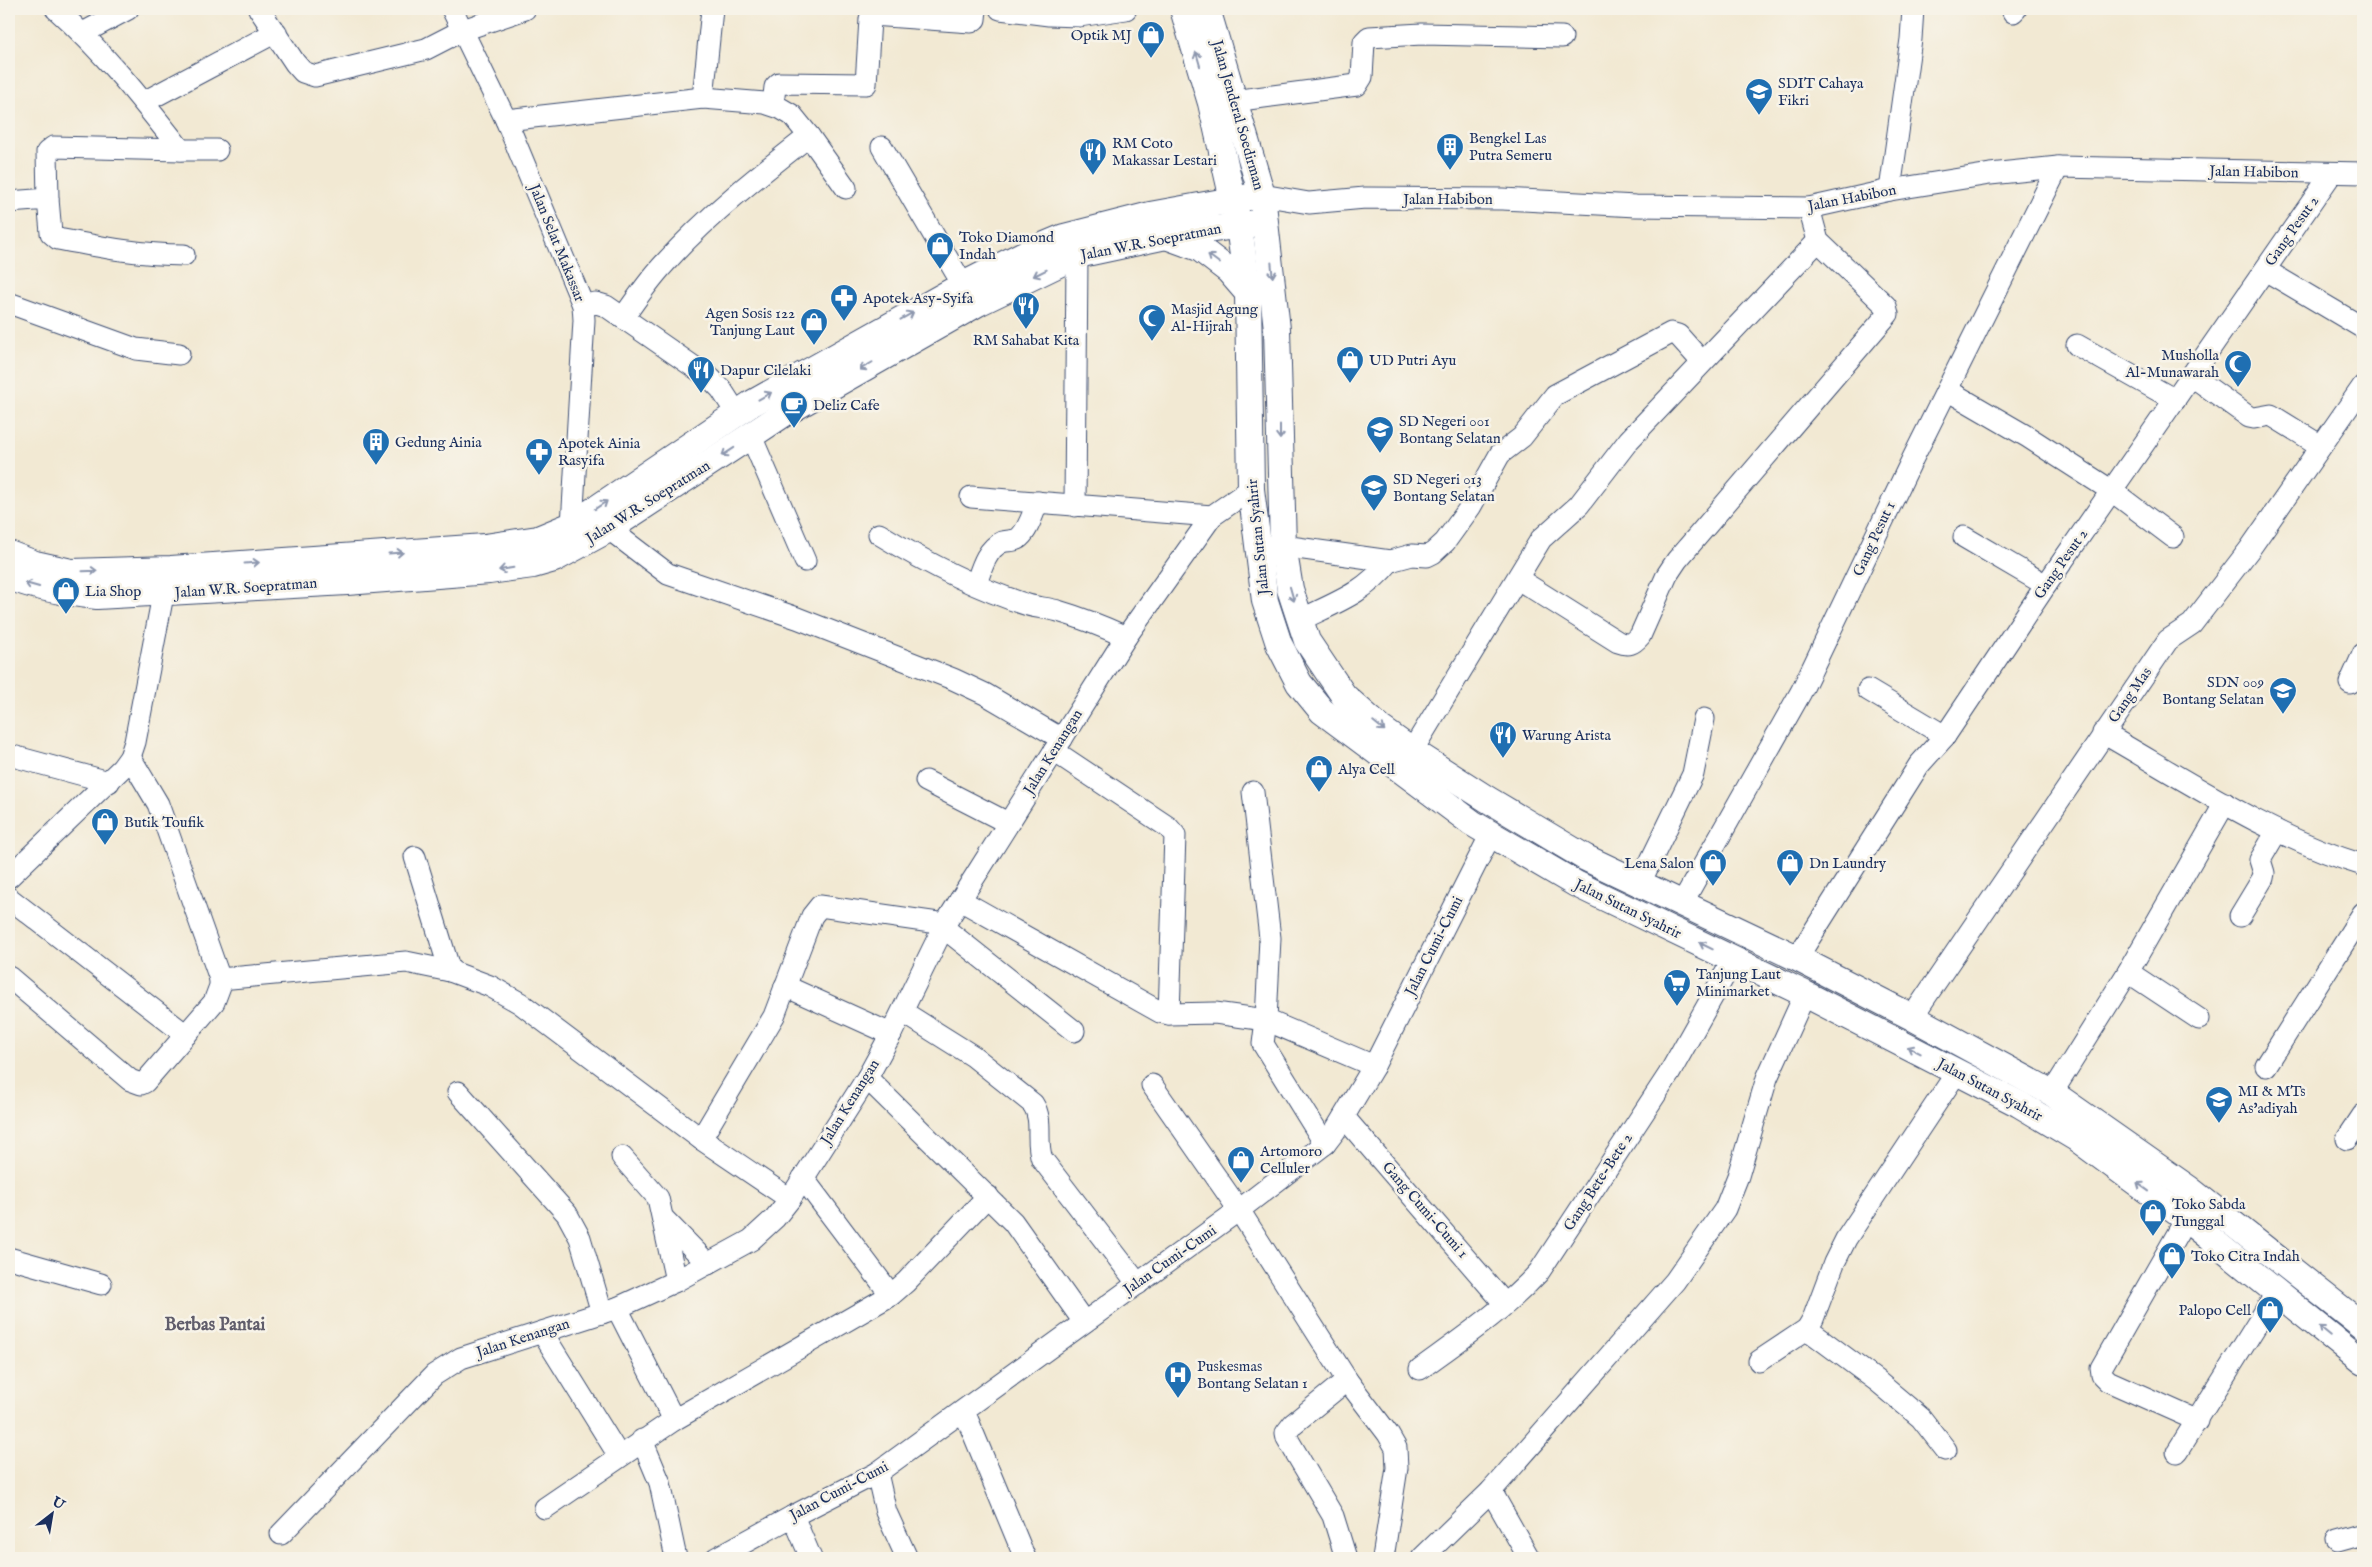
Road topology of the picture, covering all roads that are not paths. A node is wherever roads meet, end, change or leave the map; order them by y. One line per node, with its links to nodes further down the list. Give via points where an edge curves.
1 (56, 9): 15 (street)
2 (128, 9): 15 (street)
3 (259, 9): 14 (street)
4 (452, 9): 13 (street, Jalan Selat Makassar)
5 (525, 9): 13 (street)
6 (712, 9): 17 (street)
7 (976, 9): 20 (street, via 975,19 971,22 872,15 866,84 779,83)
8 (1000, 9): 9 (street, via 1079,16)
9 (1126, 9)
10 (1184, 9): 33 (street, Jalan Jenderal Soedirman, one-way to 10)
11 (1207, 9): 18 (street, Jalan Jenderal Soedirman)
12 (1913, 9): 30 (street)
13 (463, 30): 14 (street, via 426,49 315,76 303,72); 21 (street, Jalan Selat Makassar)
14 (276, 32): 19 (street)
15 (83, 33): 19 (street)
16 (1562, 37): 18 (street, via 1422,34 1370,37 1364,42 1362,77 1357,85)
17 (703, 98): 20 (street); 21 (street)
18 (1233, 101): 31 (street, Jalan Jenderal Soedirman)
19 (144, 102): 24 (street)
20 (773, 104): 22 (street, via 792,115)
21 (506, 120): 47 (street, Jalan Selat Makassar)
22 (809, 136): 29 (street); 48 (street, via 682,244)
23 (882, 147): 44 (street)
24 (181, 150): 25 (street); 32 (street, via 53,147 47,152)
25 (217, 150)
26 (2058, 167): 27 (street, Jalan Habibon); 30 (street, Jalan Habibon); 56 (street, Gang Pesut 1)
27 (2332, 173): 28 (street, Jalan Habibon); 43 (street, Gang Pesut 2)
28 (2363, 173)
29 (846, 188)
30 (1890, 190): 36 (street, Jalan Habibon)
31 (1262, 195): 33 (street, Jalan W.R. Soepratman); 35 (street, Jalan Habibon); 37 (street, Jalan Jenderal Soedirman)
32 (48, 199): 34 (street); 41 (street, via 51,233 58,238 115,250)
33 (1232, 199): 38 (street, Jalan Jenderal Soedirman); 44 (street, Jalan W.R. Soepratman, via 1064,237)
34 (9, 202)
35 (1309, 204): 36 (street, Jalan Habibon, via 1364,198 1492,199 1636,206); 37 (street, Jalan Habibon)
36 (1810, 208): 40 (street)
37 (1266, 221): 38 (street, Jalan W.R. Soepratman); 72 (street, Jalan Sutan Syahrir, one-way to 72, via 1278,329)
38 (1239, 226): 39 (street, Jalan W.R. Soepratman); 45 (street, Jalan Sutan Syahrir)
39 (1166, 236): 42 (street, Jalan W.R. Soepratman); 45 (street, one-way to 39, via 1229,271 1199,248)
40 (1818, 241): 52 (street); 78 (street, via 1886,306 1888,314 1677,560 1640,636 1626,645 1618,642)
41 (184, 255)
42 (1077, 255): 54 (street, Jalan W.R. Soepratman, one-way to 54); 65 (street)
43 (2265, 270): 49 (street); 53 (street, Gang Pesut 2)
44 (963, 285): 54 (street, Jalan W.R. Soepratman, one-way to 44)
45 (1248, 293): 61 (street, Jalan Sutan Syahrir)
46 (9, 304): 51 (street, via 136,349)
47 (583, 306): 48 (street, via 602,304); 67 (street, Jalan Selat Makassar)
48 (623, 318): 58 (street, via 710,378)
49 (2363, 328)
50 (2077, 344): 57 (street)
51 (179, 354)
52 (1702, 362): 76 (street, via 1678,335 1671,333 1555,395 1522,437 1500,454 1471,506 1445,542 1427,556); 78 (street, via 1629,440 1579,505 1541,539)
53 (2192, 376): 57 (street, Gang Pesut 2); 60 (street, via 2249,417 2271,414)
54 (824, 377): 58 (street, Jalan W.R. Soepratman, one-way to 54); 59 (street, Jalan W.R. Soepratman, via 785,412)
55 (2363, 386): 60 (street, Gang Mas)
56 (1947, 390): 62 (street); 109 (street, Gang Pesut 1, via 1802,692)
57 (2175, 400): 62 (street, Gang Pesut 2)
58 (737, 414): 67 (street, Jalan W.R. Soepratman, one-way to 58)
59 (751, 436): 68 (street, Jalan W.R. Soepratman, one-way to 68); 75 (street)
60 (2321, 446): 88 (street, Gang Mas, via 2249,550 2192,624 2168,640)
61 (1251, 489): 66 (street, Jalan Kenangan); 102 (street, Jalan Sutan Syahrir, via 1265,601 1279,644 1299,683 1322,711)
62 (2112, 491): 71 (street); 81 (street, Gang Pesut 2)
63 (972, 497): 64 (street)
64 (1038, 502): 65 (street); 80 (street, via 1022,535 996,546 986,558)
65 (1075, 506): 66 (street)
66 (1212, 516): 83 (street, Jalan Kenangan)
67 (572, 525): 73 (street, Jalan W.R. Soepratman)
68 (608, 530): 73 (street, Jalan W.R. Soepratman); 90 (street, via 668,574 797,618 985,694)
69 (880, 534): 80 (street)
70 (1964, 537): 81 (street)
71 (2173, 537)
72 (1283, 546): 76 (street); 82 (street, Jalan Sutan Syahrir, one-way to 82, via 1290,589)
73 (549, 548): 79 (street, Jalan W.R. Soepratman, via 533,565 490,571 327,571)
74 (9, 554): 79 (street, Jalan W.R. Soepratman, one-way to 79, via 71,572)
75 (805, 561)
76 (1390, 561): 82 (street, via 1375,580 1356,593)
77 (9, 577): 79 (street, Jalan W.R. Soepratman, one-way to 77, via 97,596 61,592)
78 (1518, 579): 91 (street)
79 (166, 581): 93 (street, via 136,742)
80 (976, 584): 83 (street, via 1029,605 1085,619)
81 (2046, 585): 89 (street, Gang Pesut 2)
82 (1300, 620): 91 (street, Jalan Sutan Syahrir, one-way to 91, via 1307,641 1344,696)
83 (1126, 637): 90 (street, Jalan Kenangan)
84 (2363, 654): 85 (street)
85 (2350, 683)
86 (1868, 690): 89 (street)
87 (1704, 720): 106 (street, via 1693,774)
88 (2103, 733): 98 (street); 123 (street, Gang Mas)
89 (1945, 736): 113 (street, Gang Pesut 2, via 1919,764)
90 (1058, 745): 100 (street, Jalan Kenangan); 122 (street, via 1168,827 1175,836)
91 (1412, 751): 97 (street, Jalan Sutan Syahrir)
92 (9, 755): 95 (street)
93 (130, 757): 95 (street); 118 (street, via 158,804)
94 (926, 781): 100 (street)
95 (109, 782): 105 (street)
96 (1253, 792): 125 (street, via 1269,917)
97 (1487, 799): 99 (street, Jalan Sutan Syahrir); 102 (street)
98 (2225, 803): 101 (street); 116 (street)
99 (1522, 820): 102 (street); 106 (street, Jalan Sutan Syahrir)
100 (1008, 823): 108 (street, Jalan Kenangan)
101 (2277, 831): 104 (street); 111 (street, via 2260,860 2263,878)
102 (1491, 833): 114 (street, Jalan Sutan Syahrir, one-way to 102, via 1576,884); 129 (street, Jalan Cumi-Cumi)
103 (415, 857): 115 (street)
104 (2363, 865)
105 (9, 877)
106 (1639, 885): 109 (street, Jalan Sutan Syahrir)
107 (9, 898): 128 (street)
108 (960, 900): 112 (street, Jalan Kenangan); 122 (street, via 1160,1012)
109 (1681, 905): 113 (street, Jalan Sutan Syahrir)
110 (2363, 913): 130 (street)
111 (2240, 916)
112 (945, 926): 119 (street, via 820,906 812,916); 121 (street, Jalan Kenangan); 126 (street)
113 (1797, 958): 123 (street, Jalan Sutan Syahrir)
114 (1733, 960): 120 (street, Jalan Sutan Syahrir); 155 (street, Gang Bete-Bete 2, via 1669,1074 1539,1272)
115 (446, 970): 118 (street, via 406,962); 138 (street, via 490,986 520,1003)
116 (2128, 972): 124 (street); 135 (street)
117 (9, 977): 128 (street, via 135,1082 145,1082)
118 (220, 979): 128 (street, via 214,1002)
119 (785, 986): 127 (street); 138 (street, via 774,1016)
120 (1804, 994): 131 (street, Jalan Sutan Syahrir, one-way to 120); 173 (street, via 1767,1078 1725,1209 1675,1281)
121 (903, 1012): 127 (street, Jalan Kenangan); 152 (street, via 973,1056 1033,1104 1038,1112 1038,1145 1042,1159)
122 (1169, 1014): 125 (street, via 1214,1014)
123 (1912, 1017): 135 (street, Jalan Sutan Syahrir)
124 (2199, 1018)
125 (1266, 1020): 129 (street); 140 (street, via 1262,1044)
126 (1074, 1031)
127 (891, 1034): 132 (street, Jalan Kenangan)
128 (186, 1035)
129 (1374, 1066): 137 (street, Jalan Cumi-Cumi)
130 (2266, 1066)
131 (1957, 1072): 145 (street, Jalan Sutan Syahrir, one-way to 131, via 2019,1104); 159 (street, via 1846,1239)
132 (867, 1078): 142 (street, Jalan Kenangan); 143 (street)
133 (1152, 1085): 146 (street)
134 (458, 1092): 156 (street, via 567,1214)
135 (2052, 1094): 145 (street, Jalan Sutan Syahrir)
136 (2363, 1115): 139 (street)
137 (1344, 1117): 140 (street, Jalan Cumi-Cumi); 155 (street, Gang Cumi-Cumi 1)
138 (701, 1139): 144 (street)
139 (2347, 1139)
140 (1326, 1144): 146 (street, Jalan Cumi-Cumi)
141 (622, 1157): 147 (street, via 658,1198)
142 (803, 1178): 144 (street, Jalan Kenangan); 154 (street)
143 (988, 1196): 154 (street); 157 (street, via 1013,1222)
144 (790, 1199): 149 (street, Jalan Kenangan, via 751,1240)
145 (2194, 1209): 153 (street, Jalan Sutan Syahrir); 158 (street, Jalan Sutan Syahrir); 167 (street, via 2101,1368 2108,1381)
146 (1239, 1210): 152 (street, Jalan Cumi-Cumi); 164 (street)
147 (664, 1219): 149 (street); 150 (street)
148 (9, 1258): 151 (street)
149 (708, 1264): 150 (street, Jalan Kenangan)
150 (676, 1281): 156 (street, Jalan Kenangan)
151 (101, 1284)
152 (1138, 1284): 157 (street, Jalan Cumi-Cumi)
153 (2277, 1292): 162 (street, Jalan Sutan Syahrir, one-way to 153); 167 (street)
154 (891, 1295): 166 (street)
155 (1506, 1304): 163 (street, Gang Bete-Bete 2)
156 (610, 1310): 160 (street, Jalan Kenangan); 166 (street)
157 (1084, 1322): 165 (street, Jalan Cumi-Cumi)
158 (2363, 1325)
159 (1806, 1329): 161 (street); 169 (street, via 1877,1380 1921,1418)
160 (542, 1332): 171 (street); 176 (street, Jalan Kenangan, via 461,1358 434,1375)
161 (1759, 1361)
162 (2363, 1362)
163 (1420, 1369)
164 (1347, 1380): 185 (street, via 1286,1433 1333,1516); 186 (street, via 1396,1448 1397,1468)
165 (964, 1411): 172 (street, Jalan Cumi-Cumi); 184 (street)
166 (674, 1420): 168 (street)
167 (2198, 1421): 170 (street)
168 (642, 1440): 171 (street); 180 (street, via 660,1483)
169 (1946, 1450)
170 (2177, 1452)
171 (619, 1456): 174 (street)
172 (877, 1473): 175 (street, Jalan Cumi-Cumi); 183 (street, via 886,1512)
173 (1491, 1490): 187 (street); 188 (street)
174 (546, 1508)
175 (793, 1516): 179 (street, Jalan Cumi-Cumi); 182 (street)
176 (282, 1534)
177 (2363, 1534): 178 (street)
178 (2338, 1541)
179 (747, 1550): 181 (street, Jalan Cumi-Cumi)
180 (676, 1558)
181 (716, 1558)
182 (811, 1558)
183 (907, 1558)
184 (1025, 1558)
185 (1346, 1558)
186 (1383, 1558)
187 (1422, 1558)
188 (1529, 1558)

